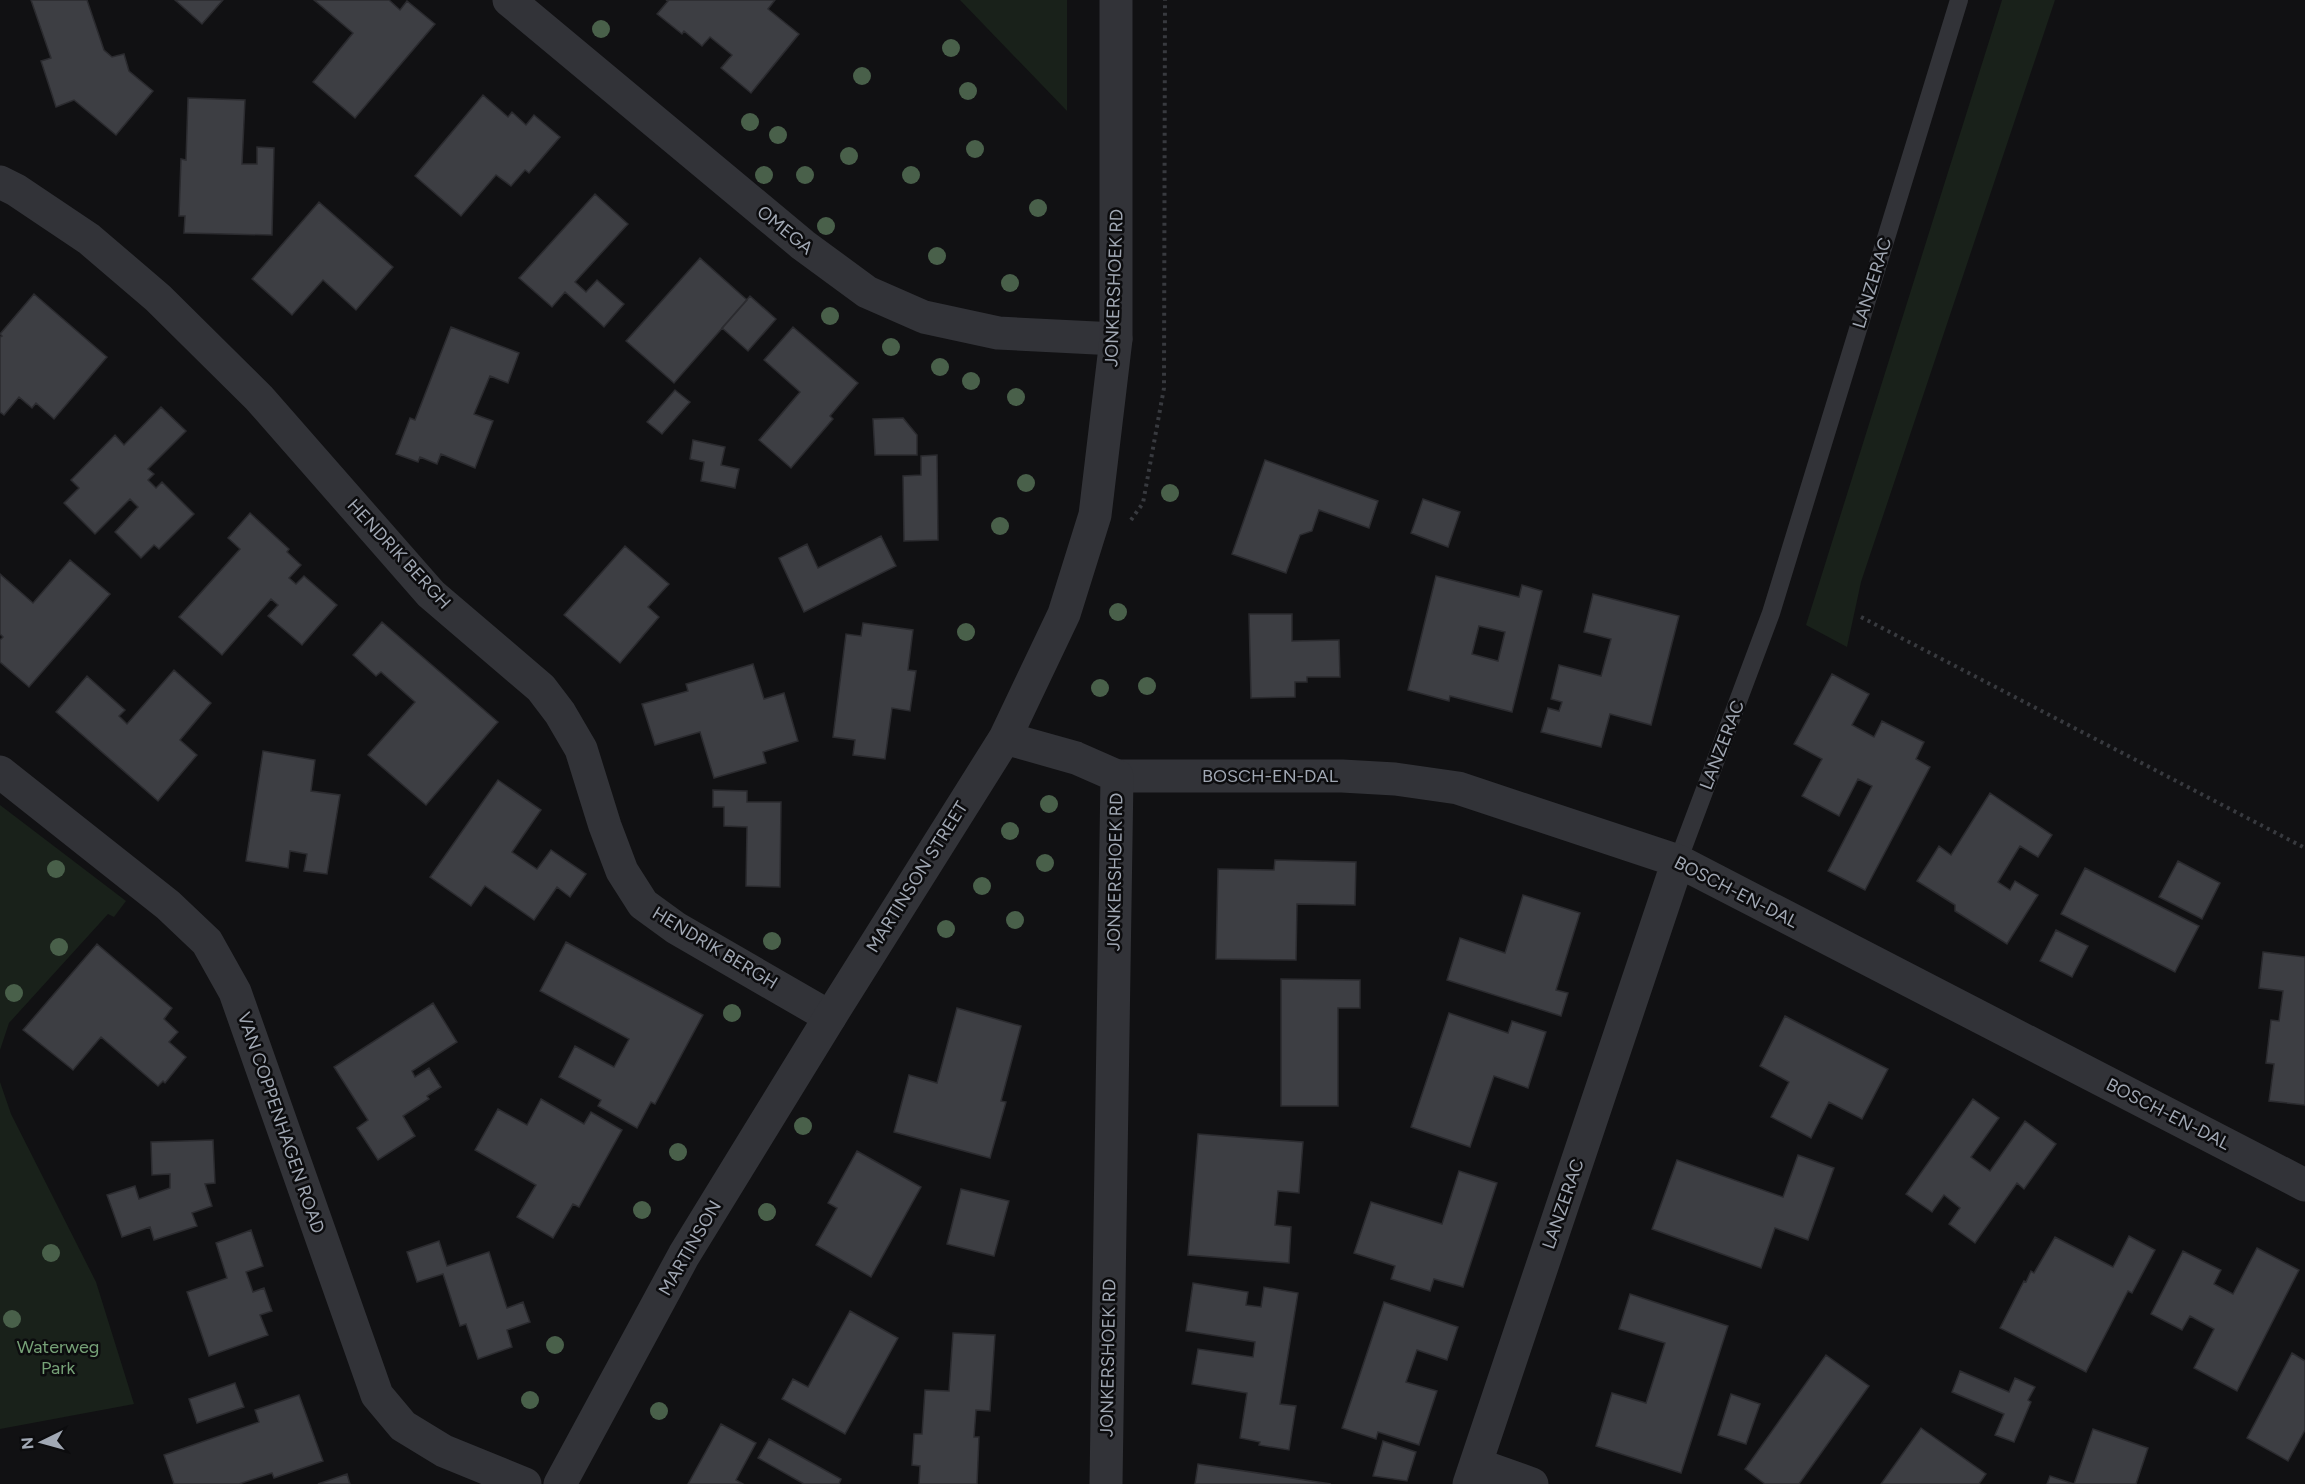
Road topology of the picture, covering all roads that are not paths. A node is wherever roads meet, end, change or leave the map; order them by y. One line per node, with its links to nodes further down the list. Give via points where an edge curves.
1 (509, 0): 5 (street, OMEGA, via 803,245 867,292 924,317 998,333)
2 (1116, 0): 5 (street, JONKERSHOEK RD)
3 (1959, 0): 9 (lane, LANZERAC, via 1771,614)
4 (0, 182): 10 (street, HENDRIK BERGH, via 88,239 158,298 259,398 431,594 541,688 581,749 622,871 643,904 676,928)
5 (1116, 339): 6 (street, JONKERSHOEK RD, via 1095,515 1064,614)
6 (1005, 738): 8 (street, JONKERSHOEK RD, via 1076,758); 10 (street, MARTINSON STREET)
7 (0, 771): 13 (street, VAN COPPENHAGEN ROAD, via 168,905 207,942 235,992 377,1395 403,1426 434,1445)
8 (1117, 776): 9 (street, BOSCH-EN-DAL, via 1342,776 1458,788); 15 (street, JONKERSHOEK RD)
9 (1678, 861): 11 (street, BOSCH-EN-DAL); 12 (street, LANZERAC)
10 (830, 1017): 14 (street, MARTINSON, via 684,1255)
11 (2305, 1185)
12 (1473, 1474): 16 (street)
13 (525, 1484)
14 (560, 1484)
15 (1106, 1484)
16 (1532, 1484)

